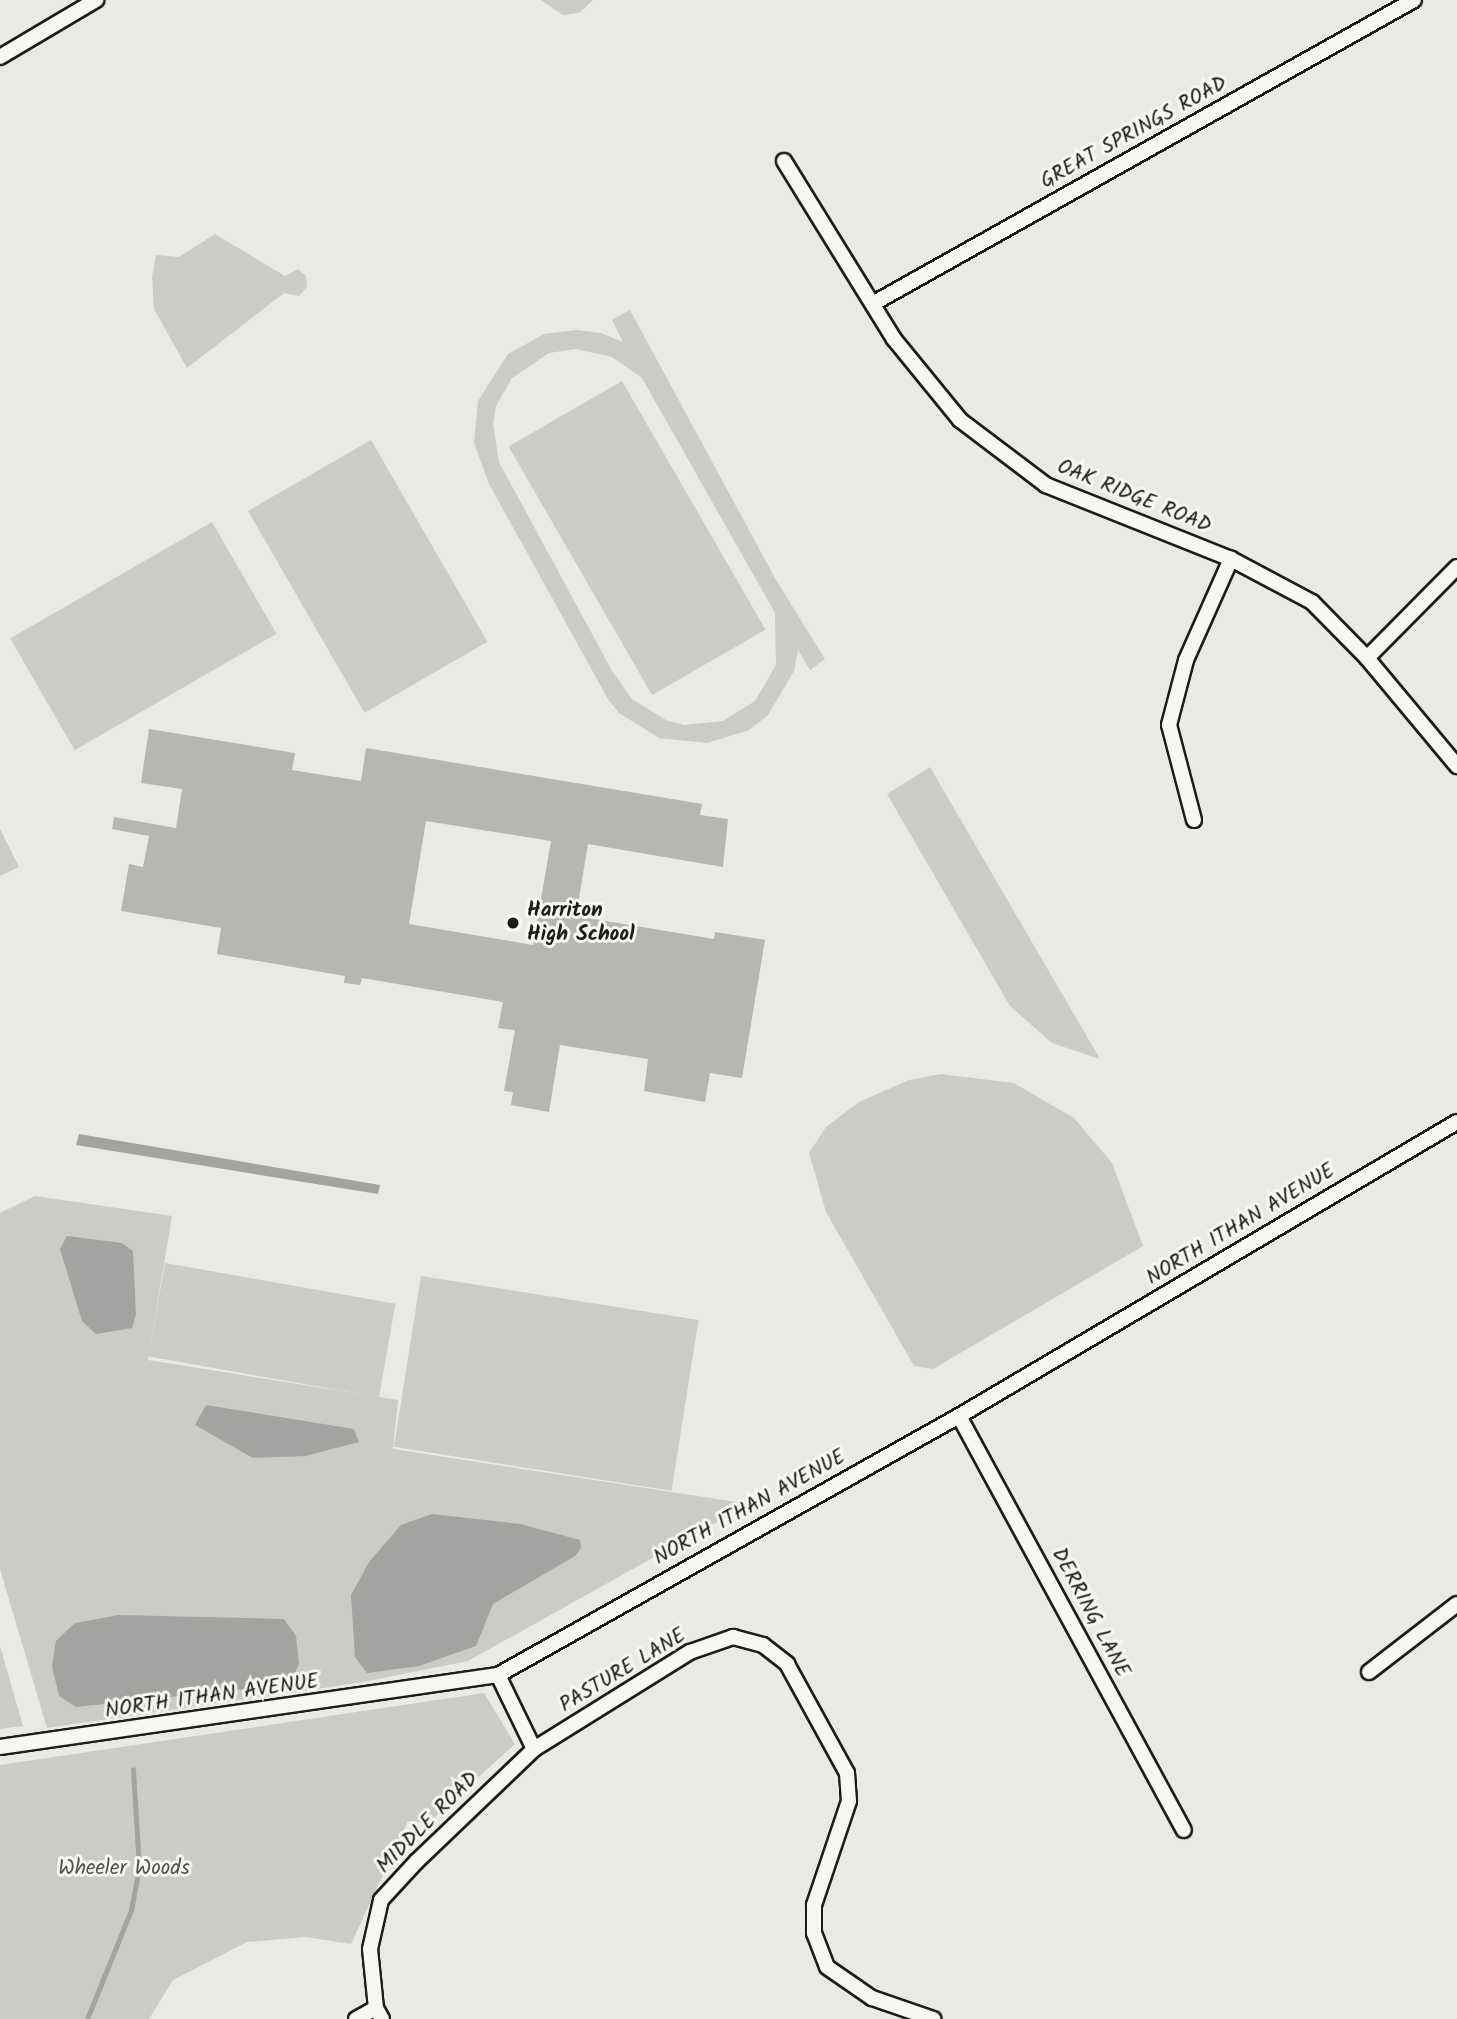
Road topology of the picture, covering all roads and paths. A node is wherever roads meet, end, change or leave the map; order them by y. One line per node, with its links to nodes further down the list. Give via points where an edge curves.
1 (96, 0): 3 (street)
2 (1414, 0): 5 (street, GREAT SPRINGS ROAD)
3 (0, 57)
4 (784, 161): 5 (street, OAK RIDGE ROAD)
5 (874, 303): 6 (street, OAK RIDGE ROAD, via 917,372 960,420 1046,485)
6 (1231, 559): 8 (street, OAK RIDGE ROAD, via 1312,602); 10 (street, via 1186,660 1169,725)
7 (1457, 567): 8 (street)
8 (1367, 658): 9 (street, OAK RIDGE ROAD)
9 (1457, 766)
10 (1194, 820)
11 (1457, 1122): 12 (street, NORTH ITHAN AVENUE)
12 (959, 1416): 15 (street, NORTH ITHAN AVENUE); 18 (street, DERRING LANE)
13 (1457, 1604): 14 (street)
14 (1369, 1672)
15 (498, 1675): 16 (street, NORTH ITHAN AVENUE); 17 (street)
16 (0, 1747)
17 (534, 1749): 19 (street, MIDDLE ROAD, via 382,1900 370,1949); 21 (street, PASTURE LANE, via 690,1652 733,1637 763,1645 787,1664 847,1773 849,1801 814,1905 814,1933 827,1967 872,1998)
18 (1184, 1830)
19 (379, 2014): 20 (street)
20 (356, 2019)
21 (933, 2019)

